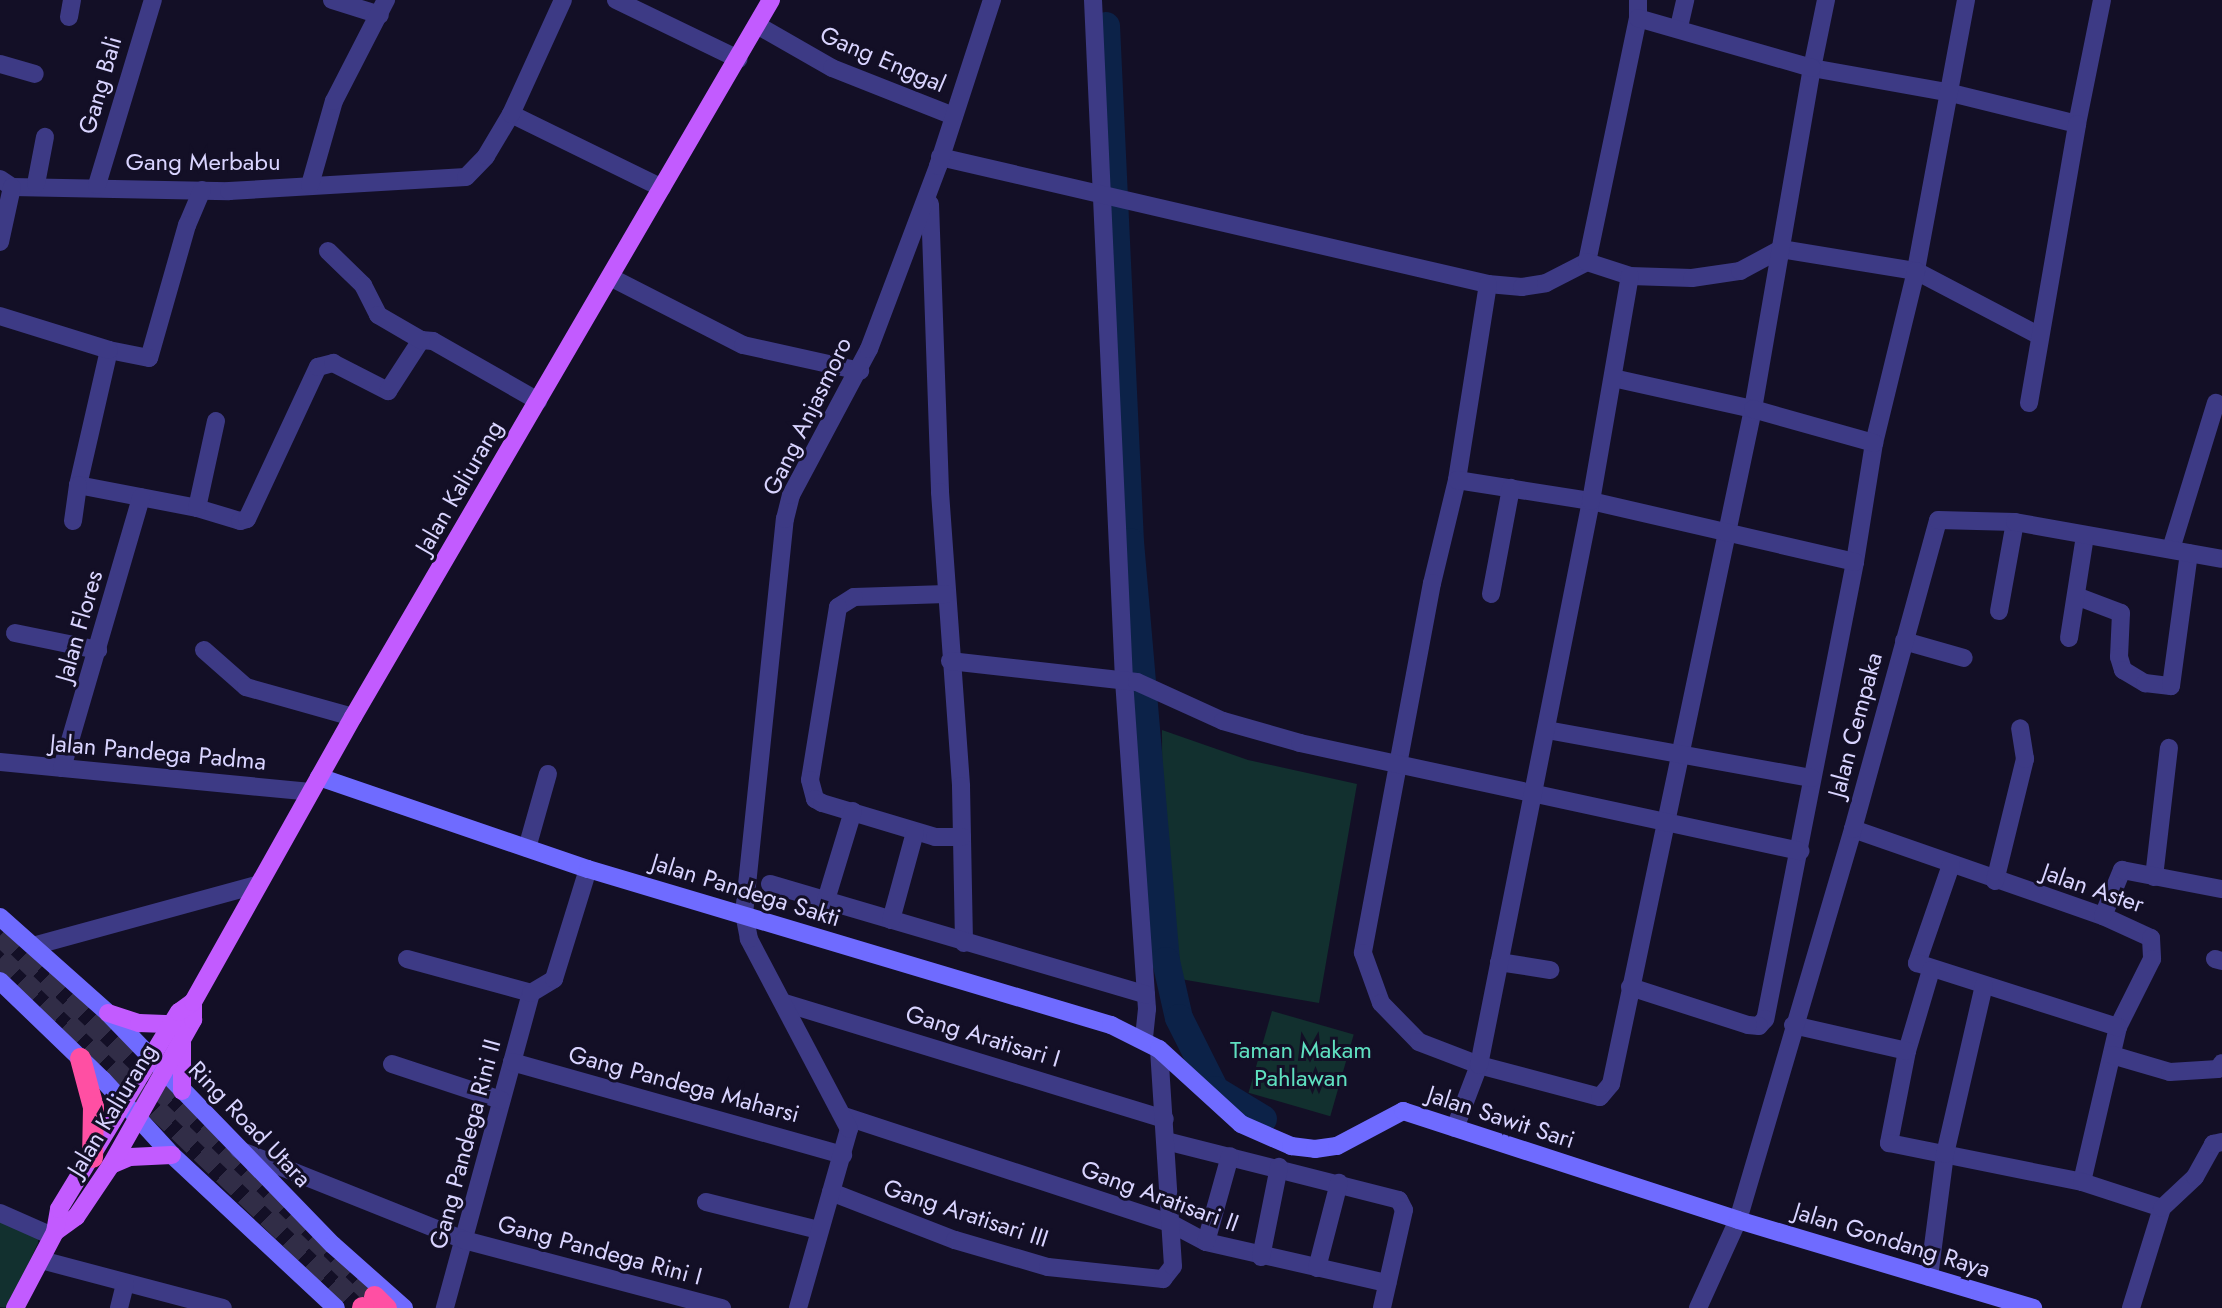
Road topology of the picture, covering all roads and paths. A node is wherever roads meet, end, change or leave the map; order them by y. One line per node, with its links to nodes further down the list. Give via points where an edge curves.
1 (153, 0): 29 (street, Gang Bali)
2 (332, 0): 12 (street)
3 (563, 0): 21 (street)
4 (616, 0): 16 (street)
5 (771, 0): 14 (main road, Jalan Kaliurang)
6 (992, 0): 22 (street, Gang Anjasmoro)
7 (1093, 0): 33 (street)
8 (1685, 0): 15 (street)
9 (1826, 0): 18 (street)
10 (1966, 0): 20 (street)
11 (2102, 0): 23 (street)
12 (383, 8): 30 (street, via 334,101)
13 (1638, 9): 15 (street); 37 (street)
14 (757, 25): 16 (main road, Jalan Kaliurang); 22 (street, Gang Enggal, via 832,68)
15 (1679, 27): 18 (street)
16 (738, 59): 31 (main road, Jalan Kaliurang)
17 (0, 64): 19 (street)
18 (1812, 68): 20 (street); 35 (street)
19 (36, 74)
20 (1947, 92): 23 (street); 38 (street)
21 (511, 114): 30 (street, Gang Merbabu, via 486,156 466,177); 31 (street)
22 (954, 116): 25 (street, Gang Anjasmoro)
23 (2077, 124): 43 (street)
24 (45, 137): 28 (street)
25 (940, 157): 26 (street, Gang Anjasmoro); 33 (street)
26 (933, 179): 46 (street, Gang Anjasmoro); 69 (street, via 929,274)
27 (6, 183): 28 (street, Gang Merbabu); 34 (street)
28 (36, 184): 29 (street, Gang Merbabu)
29 (97, 185): 32 (street, Gang Merbabu)
30 (310, 185): 32 (street, Gang Merbabu)
31 (662, 188): 40 (main road, Jalan Kaliurang)
32 (202, 190): 45 (street, via 187,225 149,358)
33 (1103, 196): 41 (street); 80 (street)
34 (0, 242)
35 (1781, 249): 38 (street); 39 (street, via 1740,271 1692,278); 51 (street)
36 (328, 251): 44 (street, via 363,285 378,315)
37 (1587, 262): 39 (street); 41 (street, via 1546,283 1522,287)
38 (1916, 271): 43 (street); 54 (street)
39 (1630, 276): 47 (street)
40 (610, 277): 46 (street, via 743,345); 48 (main road, Jalan Kaliurang)
41 (1488, 284): 55 (street)
42 (0, 316): 45 (street)
43 (2040, 337): 49 (street)
44 (421, 340): 48 (street, via 433,341); 60 (street, via 388,391 333,363 318,367 247,519)
45 (109, 350): 56 (street)
46 (860, 371): 108 (street, Gang Anjasmoro, via 787,509)
47 (1613, 378): 51 (street); 59 (street)
48 (538, 401): 81 (main road, Jalan Kaliurang)
49 (2029, 403)
50 (2216, 403): 53 (street)
51 (1753, 409): 54 (street); 63 (street)
52 (216, 421): 60 (street)
53 (2216, 427): 65 (street)
54 (1874, 443): 68 (street)
55 (1457, 480): 57 (street); 87 (street, via 1432,583)
56 (78, 485): 58 (street); 61 (street)
57 (1511, 488): 59 (street); 70 (street)
58 (141, 497): 60 (street); 76 (street, Jalan Flores)
59 (1591, 501): 63 (street); 83 (street)
60 (197, 508)
61 (73, 521)
62 (2015, 522): 64 (street, Jalan Cempaka); 72 (street); 75 (street, Jalan Cempaka, via 1938,519)
63 (1726, 534): 68 (street); 85 (street)
64 (2085, 536): 65 (street, Jalan Cempaka); 71 (street)
65 (2171, 549): 66 (street, Jalan Cempaka)
66 (2189, 553): 67 (street, Jalan Cempaka); 71 (street, via 2171,686 2145,683 2123,670 2119,657 2121,613)
67 (2222, 559)
68 (1855, 562): 90 (street)
69 (946, 594): 79 (street); 93 (street, via 854,597 838,607 810,780 815,799)
70 (1491, 594)
71 (2076, 596): 74 (street)
72 (1999, 611)
73 (15, 633): 76 (street)
74 (2069, 638)
75 (1903, 641): 78 (street); 95 (street, Jalan Cempaka)
76 (98, 650): 88 (street, Jalan Flores)
77 (204, 650): 81 (street, via 246,687)
78 (1964, 658)
79 (950, 661): 80 (street); 97 (street)
80 (1130, 681): 87 (street, via 1223,722); 122 (street)
81 (353, 717): 91 (main road, Jalan Kaliurang)
82 (2020, 728): 103 (street, via 2025,759)
83 (1547, 730): 85 (street); 92 (street)
84 (2169, 748): 102 (street)
85 (1681, 752): 90 (street); 94 (street)
86 (0, 762): 88 (street, Jalan Pandega Padma)
87 (1400, 763): 92 (street); 138 (street, via 1367,920 1366,966 1381,1003 1399,1027 1419,1042)
88 (62, 768): 91 (street, Jalan Pandega Padma)
89 (548, 774): 98 (street)
90 (1812, 778): 99 (street)
91 (315, 784): 98 (main road, Jalan Pandega Sakti); 104 (main road, Jalan Kaliurang)
92 (1530, 793): 94 (street); 115 (street)
93 (853, 811): 96 (street); 107 (street)
94 (1665, 822): 99 (street); 120 (street)
95 (1853, 828): 100 (street, Jalan Aster); 127 (street, Jalan Cempaka)
96 (915, 832): 97 (street); 111 (street)
97 (962, 837): 112 (street)
98 (527, 848): 101 (main road, Jalan Pandega Sakti)
99 (1800, 851): 120 (street, via 1762,1024 1748,1025)
100 (1951, 865): 103 (street, Jalan Aster); 117 (street, via 1917,964)
101 (588, 869): 108 (main road, Jalan Pandega Sakti); 121 (street, via 554,979)
102 (2154, 877): 106 (street); 109 (street, via 2122,870)
103 (1995, 881): 109 (street, Jalan Aster)
104 (259, 884): 113 (street); 123 (main road, Jalan Kaliurang)
105 (770, 884): 107 (street)
106 (2222, 889)
107 (826, 900): 111 (street)
108 (744, 914): 124 (street, via 748,939); 130 (main road, Jalan Pandega Sakti, via 1111,1025)
109 (2103, 916): 128 (street, Jalan Aster, via 2146,932 2154,945 2152,960)
110 (0, 917): 113 (main road, Ring Road Utara)
111 (891, 920): 112 (street)
112 (964, 943): 122 (street)
113 (33, 946): 125 (main road, Ring Road Utara)
114 (407, 959): 121 (street)
115 (1499, 962): 116 (street); 138 (street)
116 (1550, 970)
117 (1931, 970): 119 (street); 131 (street)
118 (0, 981): 133 (main road)
119 (1984, 985): 128 (street); 150 (street)
120 (1630, 987): 138 (street, via 1611,1084 1600,1097)
121 (531, 993): 135 (street, Gang Pandega Rini II)
122 (1146, 995): 130 (street)
123 (193, 1002): 126 (main road, Jalan Kaliurang); 129 (main road, Jalan Kaliurang, via 193,1020)
124 (785, 1003): 143 (street); 145 (street, Gang Aratisari I)
125 (108, 1013): 126 (main road, via 139,1023); 134 (main road, Ring Road Utara)
126 (172, 1024): 134 (main road, Jalan Kaliurang)
127 (1793, 1025): 131 (street); 162 (street, Jalan Cempaka)
128 (2118, 1027): 132 (street, Jalan Aster)
129 (182, 1039): 139 (main road, Jalan Kaliurang); 140 (main road)
130 (1151, 1044): 145 (street); 146 (main road, Jalan Sawit Sari, via 1241,1124 1292,1146 1337,1146 1403,1111)
131 (1907, 1051): 150 (street, via 1888,1140 1894,1146)
132 (2112, 1055): 136 (street, via 2171,1072 2218,1069); 156 (street, Jalan Aster)
133 (80, 1058): 142 (main road); 154 (highway)
134 (151, 1058): 139 (main road, Ring Road Utara); 142 (main road, Jalan Kaliurang)
135 (512, 1062): 141 (street, Gang Pandega Rini II); 152 (street, Gang Pandega Maharsi)
136 (2222, 1063)
137 (392, 1064): 141 (street)
138 (1479, 1065): 146 (street)
139 (164, 1071): 140 (main road, Ring Road Utara); 144 (main road, Jalan Kaliurang)
140 (182, 1091): 149 (main road, Ring Road Utara)
141 (501, 1100): 166 (street, Gang Pandega Rini II)
142 (124, 1103): 144 (main road); 154 (main road, Jalan Kaliurang)
143 (844, 1115): 152 (street, via 849,1129); 163 (street, Gang Aratisari II)
144 (137, 1119): 151 (main road); 154 (main road, Jalan Kaliurang)
145 (1165, 1119): 147 (street)
146 (1455, 1128): 162 (main road, Jalan Sawit Sari)
147 (1166, 1141): 153 (street); 163 (street)
148 (2222, 1142): 160 (street, via 2213,1144 2195,1177)
149 (239, 1150): 166 (street, Gang Pandega Rini I); 179 (main road, Ring Road Utara, via 333,1245)
150 (1945, 1154): 156 (street); 171 (street)
151 (172, 1155): 154 (main road); 178 (main road)
152 (843, 1155): 158 (street)
153 (1230, 1156): 155 (street); 167 (street)
154 (101, 1161): 165 (main road, Jalan Kaliurang, via 59,1209)
155 (1279, 1167): 157 (street); 168 (street)
156 (2082, 1182): 160 (street)
157 (1339, 1183): 170 (street); 172 (street, via 1388,1195 1402,1205)
158 (831, 1192): 163 (street, Gang Aratisari III, via 955,1240 1048,1267 1148,1280 1170,1274); 164 (street)
159 (706, 1202): 164 (street)
160 (2162, 1208): 185 (street)
161 (0, 1213): 165 (street)
162 (1738, 1220): 171 (main road, Jalan Gondang Raya); 184 (street, Jalan Cempaka)
163 (1172, 1224): 167 (street, Gang Aratisari II)
164 (818, 1230): 182 (street)
165 (53, 1234): 169 (main road, Jalan Kaliurang)
166 (464, 1240): 180 (street, Gang Pandega Rini II); 181 (street, Gang Pandega Rini I)
167 (1206, 1242): 168 (street, Gang Aratisari II)
168 (1261, 1257): 170 (street, Gang Aratisari II)
169 (41, 1260): 173 (street); 175 (main road, Jalan Kaliurang)
170 (1317, 1268): 172 (street, Gang Aratisari II)
171 (1929, 1277): 174 (main road, Jalan Gondang Raya)
172 (1387, 1283): 183 (street)
173 (125, 1284): 176 (street); 177 (street)
174 (2029, 1307)
175 (15, 1308)
176 (119, 1308)
177 (223, 1308)
178 (336, 1308)
179 (404, 1308)
180 (446, 1308)
181 (722, 1308)
182 (798, 1308)
183 (1382, 1308)
184 (1698, 1308)
185 (2131, 1308)

